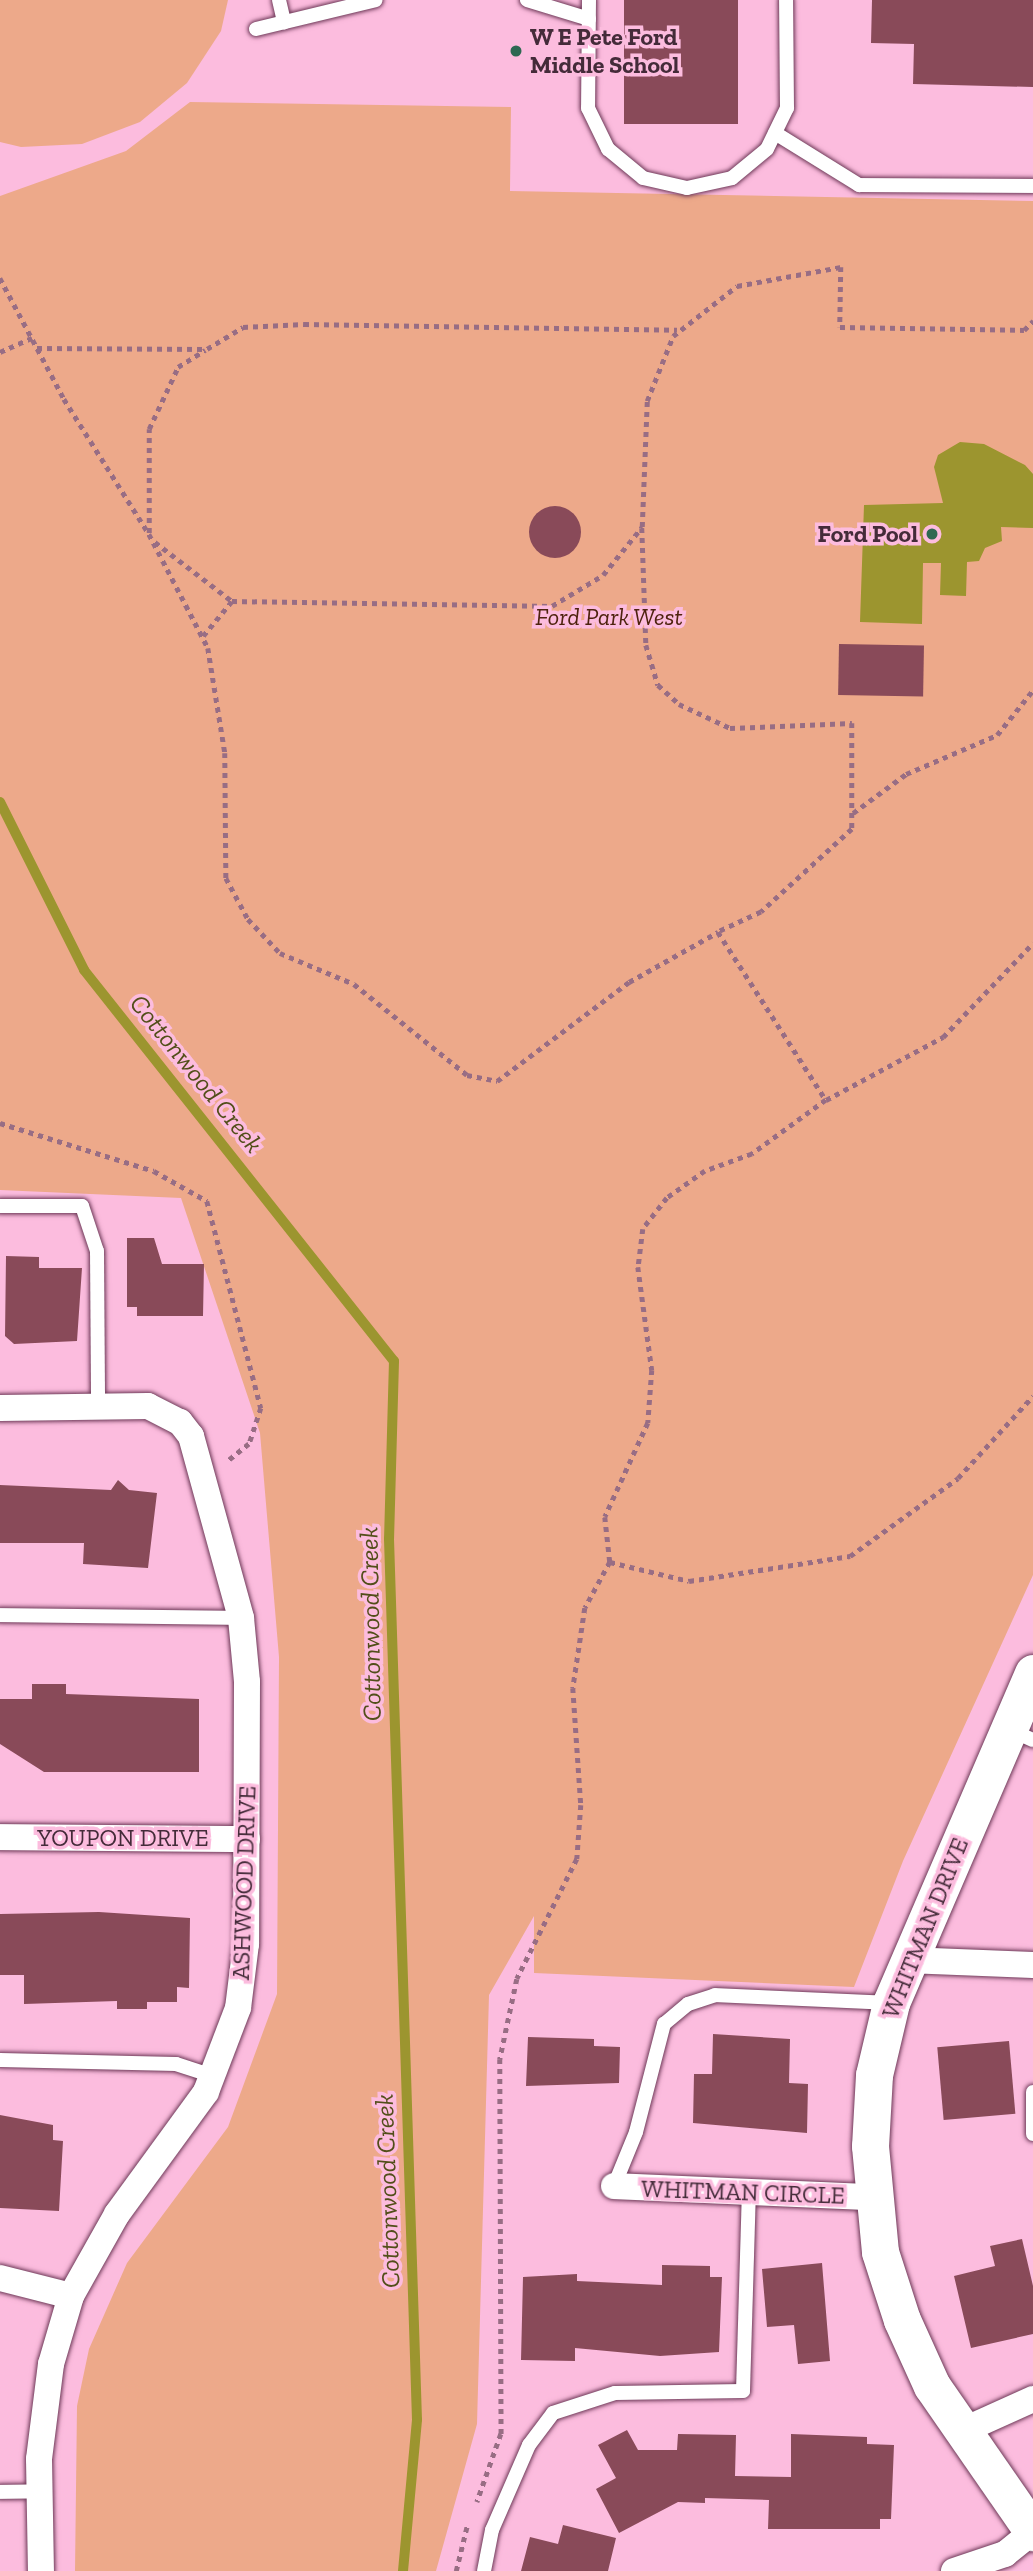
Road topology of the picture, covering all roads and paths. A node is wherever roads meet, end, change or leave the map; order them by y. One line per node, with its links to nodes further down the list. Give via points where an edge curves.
1 (279, 0): 7 (lane)
2 (376, 0): 7 (lane)
3 (527, 0): 6 (lane)
4 (589, 0): 6 (lane)
5 (786, 0): 9 (lane, via 787,108)
6 (589, 19): 9 (lane, via 588,108 608,149 643,177 688,188 732,177 767,149)
7 (284, 22): 8 (lane)
8 (256, 29)
9 (775, 133): 10 (lane, via 859,185)
10 (1033, 186)
11 (0, 278): 14 (path)
12 (1033, 320): 13 (path, via 1024,330 840,327 841,267 737,286)
13 (678, 330): 16 (path, via 304,324 243,327); 18 (path, via 647,401)
14 (32, 338): 15 (path); 17 (path)
15 (37, 348): 16 (path); 19 (path)
16 (207, 349): 19 (path, via 178,367 149,429)
17 (0, 352)
18 (642, 527): 20 (path, via 603,575 552,606); 23 (path, via 639,596 658,685 705,721 730,728 852,723)
19 (150, 536): 20 (path); 21 (path)
20 (232, 601): 21 (path)
21 (202, 637): 24 (path, via 225,753 224,852 233,898 281,953 354,984 467,1074 497,1081 629,982)
22 (1033, 690): 23 (path, via 997,735 906,774)
23 (852, 813): 24 (path, via 852,829 786,893)
24 (718, 932): 26 (path)
25 (1033, 943): 26 (path, via 943,1037)
26 (826, 1101): 35 (path, via 752,1154 705,1171 667,1198 643,1229 638,1266 652,1370 648,1423 605,1517)
27 (0, 1123): 32 (path, via 154,1171 207,1201 261,1408 248,1444)
28 (0, 1206): 31 (lane, via 82,1206 97,1251)
29 (1033, 1396): 35 (path, via 958,1478 849,1556 689,1581)
30 (0, 1408): 31 (street, ASHWOOD DRIVE)
31 (98, 1408): 33 (street, ASHWOOD DRIVE, via 129,1405 165,1412 191,1436)
32 (229, 1461): 33 (path); 34 (path)
33 (201, 1470): 37 (street, ASHWOOD DRIVE)
34 (232, 1474)
35 (610, 1562): 60 (path, via 585,1608 573,1688 581,1805 577,1859 517,1979 500,2059 501,2434)
36 (0, 1615): 37 (lane)
37 (241, 1618): 41 (street, ASHWOOD DRIVE)
38 (1033, 1673): 39 (street, WHITMAN DRIVE)
39 (1020, 1734): 42 (street, WHITMAN DRIVE)
40 (0, 1837): 41 (street, YOUPON DRIVE)
41 (247, 1839): 46 (street, ASHWOOD DRIVE, via 243,1975)
42 (907, 1960): 43 (street); 44 (street, WHITMAN DRIVE)
43 (1033, 1965)
44 (891, 2003): 49 (lane, via 715,1996 688,2004 664,2025 636,2132); 51 (street, WHITMAN DRIVE, via 874,2075)
45 (0, 2060): 46 (lane, via 151,2062)
46 (214, 2076): 53 (street, ASHWOOD DRIVE, via 83,2265)
47 (1033, 2092): 48 (lane)
48 (1033, 2134)
49 (614, 2186): 50 (street, WHITMAN CIRCLE)
50 (749, 2192): 51 (street, WHITMAN CIRCLE); 61 (lane, via 743,2391 615,2393 552,2413 529,2445 492,2530)
51 (871, 2197): 55 (street, WHITMAN DRIVE, via 902,2320)
52 (0, 2278): 53 (street)
53 (71, 2296): 56 (street, ASHWOOD DRIVE, via 51,2364)
54 (1033, 2399): 55 (street)
55 (962, 2431): 58 (street, WHITMAN DRIVE)
56 (39, 2491): 57 (lane); 59 (street, ASHWOOD DRIVE)
57 (0, 2492)
58 (1033, 2531): 62 (street, via 1005,2554)
59 (41, 2571)
60 (456, 2571)
61 (484, 2571)
62 (954, 2571)

